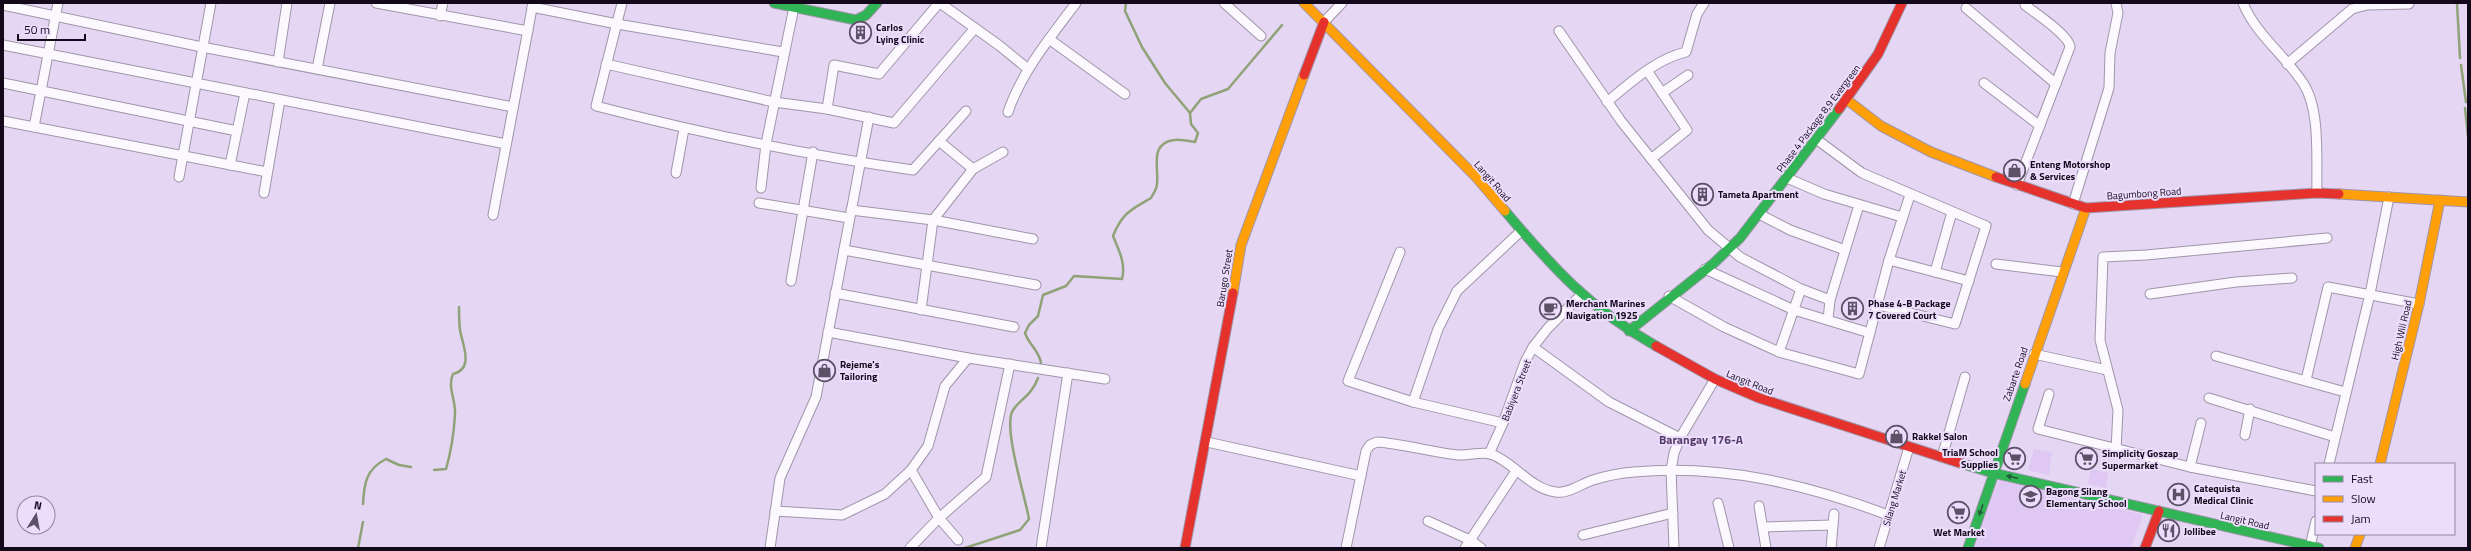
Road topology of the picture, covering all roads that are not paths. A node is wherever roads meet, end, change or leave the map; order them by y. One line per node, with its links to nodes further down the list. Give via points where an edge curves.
1 (58, 3): 26 (street)
2 (210, 3): 35 (street)
3 (287, 3): 38 (street)
4 (330, 3): 41 (street)
5 (376, 3): 25 (street)
6 (443, 3): 25 (street)
7 (622, 3): 28 (street)
8 (774, 3): 23 (main road)
9 (877, 3): 23 (main road, via 866,16 856,20)
10 (940, 3): 29 (street); 58 (street, via 879,74 834,65)
11 (1076, 3): 33 (street)
12 (1224, 3): 32 (street)
13 (1304, 3): 27 (main road, Langit Road)
14 (1342, 3): 27 (street)
15 (1704, 3): 43 (street, via 1697,14 1686,52 1673,55)
16 (1902, 3): 53 (main road, Phase 4 Package 8,9 Evergreen, via 1878,54)
17 (2116, 3): 92 (street, via 2118,13 2110,53 2109,88)
18 (2243, 3): 40 (street, via 2260,34)
19 (2409, 4): 40 (street, via 2367,5 2352,9)
20 (3, 5): 26 (street)
21 (533, 5): 28 (street); 30 (street)
22 (2025, 5): 48 (street, via 2070,42)
23 (794, 7): 36 (street)
24 (1966, 8): 48 (street)
25 (440, 16): 30 (street)
26 (55, 17): 35 (street); 37 (street)
27 (1324, 22): 102 (main road, Langit Road, via 1476,177); 157 (main road, Barugo Street, via 1241,245)
28 (617, 24): 36 (street); 39 (street)
29 (975, 28): 42 (street); 61 (street, via 894,123)
30 (528, 31): 57 (street)
31 (1559, 31): 56 (street)
32 (1261, 36)
33 (1049, 39): 42 (street); 52 (street)
34 (3, 45): 37 (street)
35 (202, 47): 38 (street); 47 (street)
36 (783, 52): 55 (street)
37 (48, 54): 47 (street); 49 (street)
38 (278, 62): 41 (street)
39 (606, 64): 55 (street); 66 (street, via 596,106)
40 (2287, 64): 86 (street, via 2303,83 2312,106)
41 (317, 69): 57 (street)
42 (1028, 69): 60 (street, via 1014,92)
43 (1648, 72): 51 (street); 56 (street)
44 (1688, 75): 51 (street)
45 (3, 83): 49 (street)
46 (1984, 83): 64 (street)
47 (195, 84): 50 (street); 63 (street)
48 (2056, 84): 64 (street)
49 (40, 90): 63 (street); 65 (street)
50 (245, 93): 54 (street); 67 (street)
51 (1662, 93): 75 (street, via 1687,130)
52 (1124, 94)
53 (1846, 99): 68 (main road, Phase 4 Package 8,9 Evergreen); 83 (main road, Bagumbong Road, via 1881,126 1932,152)
54 (280, 100): 70 (street); 79 (street)
55 (774, 102): 58 (street); 71 (street)
56 (1606, 102): 75 (street)
57 (513, 107): 70 (street)
58 (827, 109): 61 (street)
59 (966, 111): 69 (street)
60 (1008, 112)
61 (869, 117): 76 (street)
62 (3, 120): 65 (street)
63 (188, 121): 67 (street); 74 (street)
64 (2040, 126): 83 (street)
65 (34, 127): 74 (street)
66 (684, 129): 71 (street); 80 (street)
67 (237, 131): 77 (street)
68 (1816, 139): 82 (main road, Phase 4 Package 8,9 Evergreen); 87 (street, via 1862,173)
69 (940, 141): 76 (street, via 913,170); 78 (street)
70 (506, 144): 99 (street)
71 (766, 144): 72 (street); 84 (street)
72 (813, 152): 76 (street); 95 (street)
73 (1003, 152): 78 (street)
74 (182, 156): 77 (street); 81 (street)
75 (1651, 159): 106 (street, via 1708,230)
76 (859, 162): 97 (street)
77 (230, 165): 79 (street)
78 (973, 169): 101 (street)
79 (268, 172): 85 (street)
80 (676, 173)
81 (179, 177)
82 (1787, 178): 93 (street); 98 (main road, Phase 4 Package 8,9 Evergreen)
83 (2016, 184): 92 (main road, Bagumbong Road)
84 (761, 188)
85 (264, 193)
86 (2317, 193): 88 (main road, Bagumbong Road); 94 (main road, Bagumbong Road)
87 (1910, 195): 96 (street); 100 (street)
88 (2390, 197): 89 (main road, Bagumbong Road); 122 (street)
89 (2440, 200): 90 (main road, Bagumbong Road); 126 (main road, High Will Road)
90 (2468, 202)
91 (759, 203): 95 (street)
92 (2073, 204): 94 (main road, Bagumbong Road)
93 (1859, 205): 100 (street); 107 (street)
94 (2086, 208): 114 (main road, Zabarte Road)
95 (802, 211): 97 (street); 116 (street)
96 (1952, 212): 113 (street); 117 (street, via 1986,226)
97 (850, 214): 101 (street); 105 (street)
98 (1759, 214): 106 (main road, Phase 4 Package 8,9 Evergreen); 107 (street, via 1790,230)
99 (493, 216)
100 (1902, 217): 109 (street)
101 (933, 220): 103 (street); 111 (street)
102 (1521, 231): 123 (main road, Langit Road); 150 (street, via 1458,291 1438,329)
103 (1033, 238)
104 (2327, 238): 141 (street, via 2103,257 2100,340)
105 (844, 250): 111 (street); 120 (street)
106 (1729, 250): 112 (main road, Phase 4 Package 8,9 Evergreen); 119 (street)
107 (1845, 250): 125 (street)
108 (1400, 252): 150 (street, via 1348,381)
109 (1890, 260): 113 (street); 127 (street)
110 (1996, 264): 114 (street)
111 (928, 265): 118 (street); 128 (street)
112 (1705, 269): 124 (main road, Phase 4 Package 8,9 Evergreen); 129 (street)
113 (1935, 272): 117 (street)
114 (2062, 272): 137 (main road, Zabarte Road)
115 (2292, 278): 121 (street, via 2236,282)
116 (791, 281)
117 (1969, 281): 127 (street, via 1955,324)
118 (1036, 285)
119 (1801, 290): 125 (street); 129 (street)
120 (835, 293): 128 (street); 132 (street)
121 (2150, 294)
122 (2370, 294): 126 (street); 146 (street, via 2328,287); 147 (street)
123 (1581, 295): 133 (main road, Langit Road); 135 (street, Babiyera Street)
124 (1669, 296): 133 (main road, Phase 4 Package 8,9 Evergreen); 136 (street, via 1724,327)
125 (1830, 300): 130 (street)
126 (2419, 304): 163 (main road, High Will Road)
127 (1878, 305): 134 (street)
128 (921, 310): 131 (street)
129 (1794, 310): 130 (street); 136 (street)
130 (1828, 320): 134 (street)
131 (1014, 327)
132 (828, 332): 139 (street); 173 (street, via 816,397 780,478)
133 (1629, 332): 145 (main road, Langit Road)
134 (1870, 333): 136 (street, via 1859,374)
135 (1533, 347): 153 (street, Babiyera Street); 156 (street, via 1609,402)
136 (1779, 352)
137 (2034, 354): 141 (street); 168 (main road, Zabarte Road)
138 (2216, 356): 146 (street)
139 (968, 358): 140 (street); 165 (street, via 945,386 928,446)
140 (1010, 364): 142 (street); 178 (street, via 986,477)
141 (2107, 370): 159 (street, via 2118,410)
142 (1068, 373): 144 (street); 190 (street)
143 (1965, 377): 161 (street)
144 (1105, 379)
145 (1715, 379): 156 (street); 158 (main road, Langit Road, via 1783,407)
146 (2306, 380): 147 (street)
147 (2345, 392): 155 (street)
148 (2049, 394): 159 (street, via 2038,429)
149 (2209, 398): 151 (street)
150 (1413, 402): 153 (street)
151 (2250, 409): 154 (street); 155 (street)
152 (2201, 422): 164 (street)
153 (1503, 423): 160 (street, Babiyera Street)
154 (2245, 435)
155 (2335, 437): 162 (street)
156 (1680, 438): 166 (street)
157 (1207, 442): 169 (street); 191 (main road, Barugo Street)
158 (1909, 447): 161 (main road, Langit Road); 177 (street, Silang Market)
159 (2116, 450): 164 (street)
160 (1489, 454): 167 (street); 169 (street, via 1457,455 1375,442 1367,448)
161 (1942, 457): 168 (main road, Langit Road)
162 (2329, 463)
163 (2380, 463)
164 (2190, 467): 170 (street)
165 (911, 470): 173 (street, via 885,494 842,515); 178 (street)
166 (1671, 470): 167 (street, via 1605,476 1560,492 1543,489); 175 (street); 177 (street, via 1721,471 1768,479 1848,500)
167 (1516, 471): 186 (street)
168 (1993, 473): 174 (main road, Langit Road, one-way to 168); 199 (main road, Zabarte Road, one-way to 199)
169 (1361, 476): 192 (street)
170 (2315, 491)
171 (1718, 503): 195 (street)
172 (1759, 506): 182 (street)
173 (775, 511): 188 (street)
174 (2159, 511): 187 (main road, Langit Road); 200 (main road)
175 (1672, 513): 183 (street); 194 (street)
176 (1834, 514): 180 (street)
177 (1888, 515): 198 (street, Silang Market)
178 (940, 518): 185 (street); 189 (street)
179 (1428, 521): 186 (street)
180 (1833, 525): 182 (street); 197 (street)
181 (2315, 525): 187 (street)
182 (1764, 527): 196 (street)
183 (1583, 535)
184 (2360, 535): 202 (main road)
185 (958, 540)
186 (1468, 544): 193 (street)
187 (2310, 546): 201 (main road, Langit Road)
188 (770, 548)
189 (910, 548)
190 (1041, 548)
191 (1185, 548)
192 (1346, 548)
193 (1481, 548)
194 (1674, 548)
195 (1729, 548)
196 (1766, 548)
197 (1831, 548)
198 (1879, 548)
199 (1968, 548)
200 (2145, 548)
201 (2319, 548)
202 (2355, 548)

